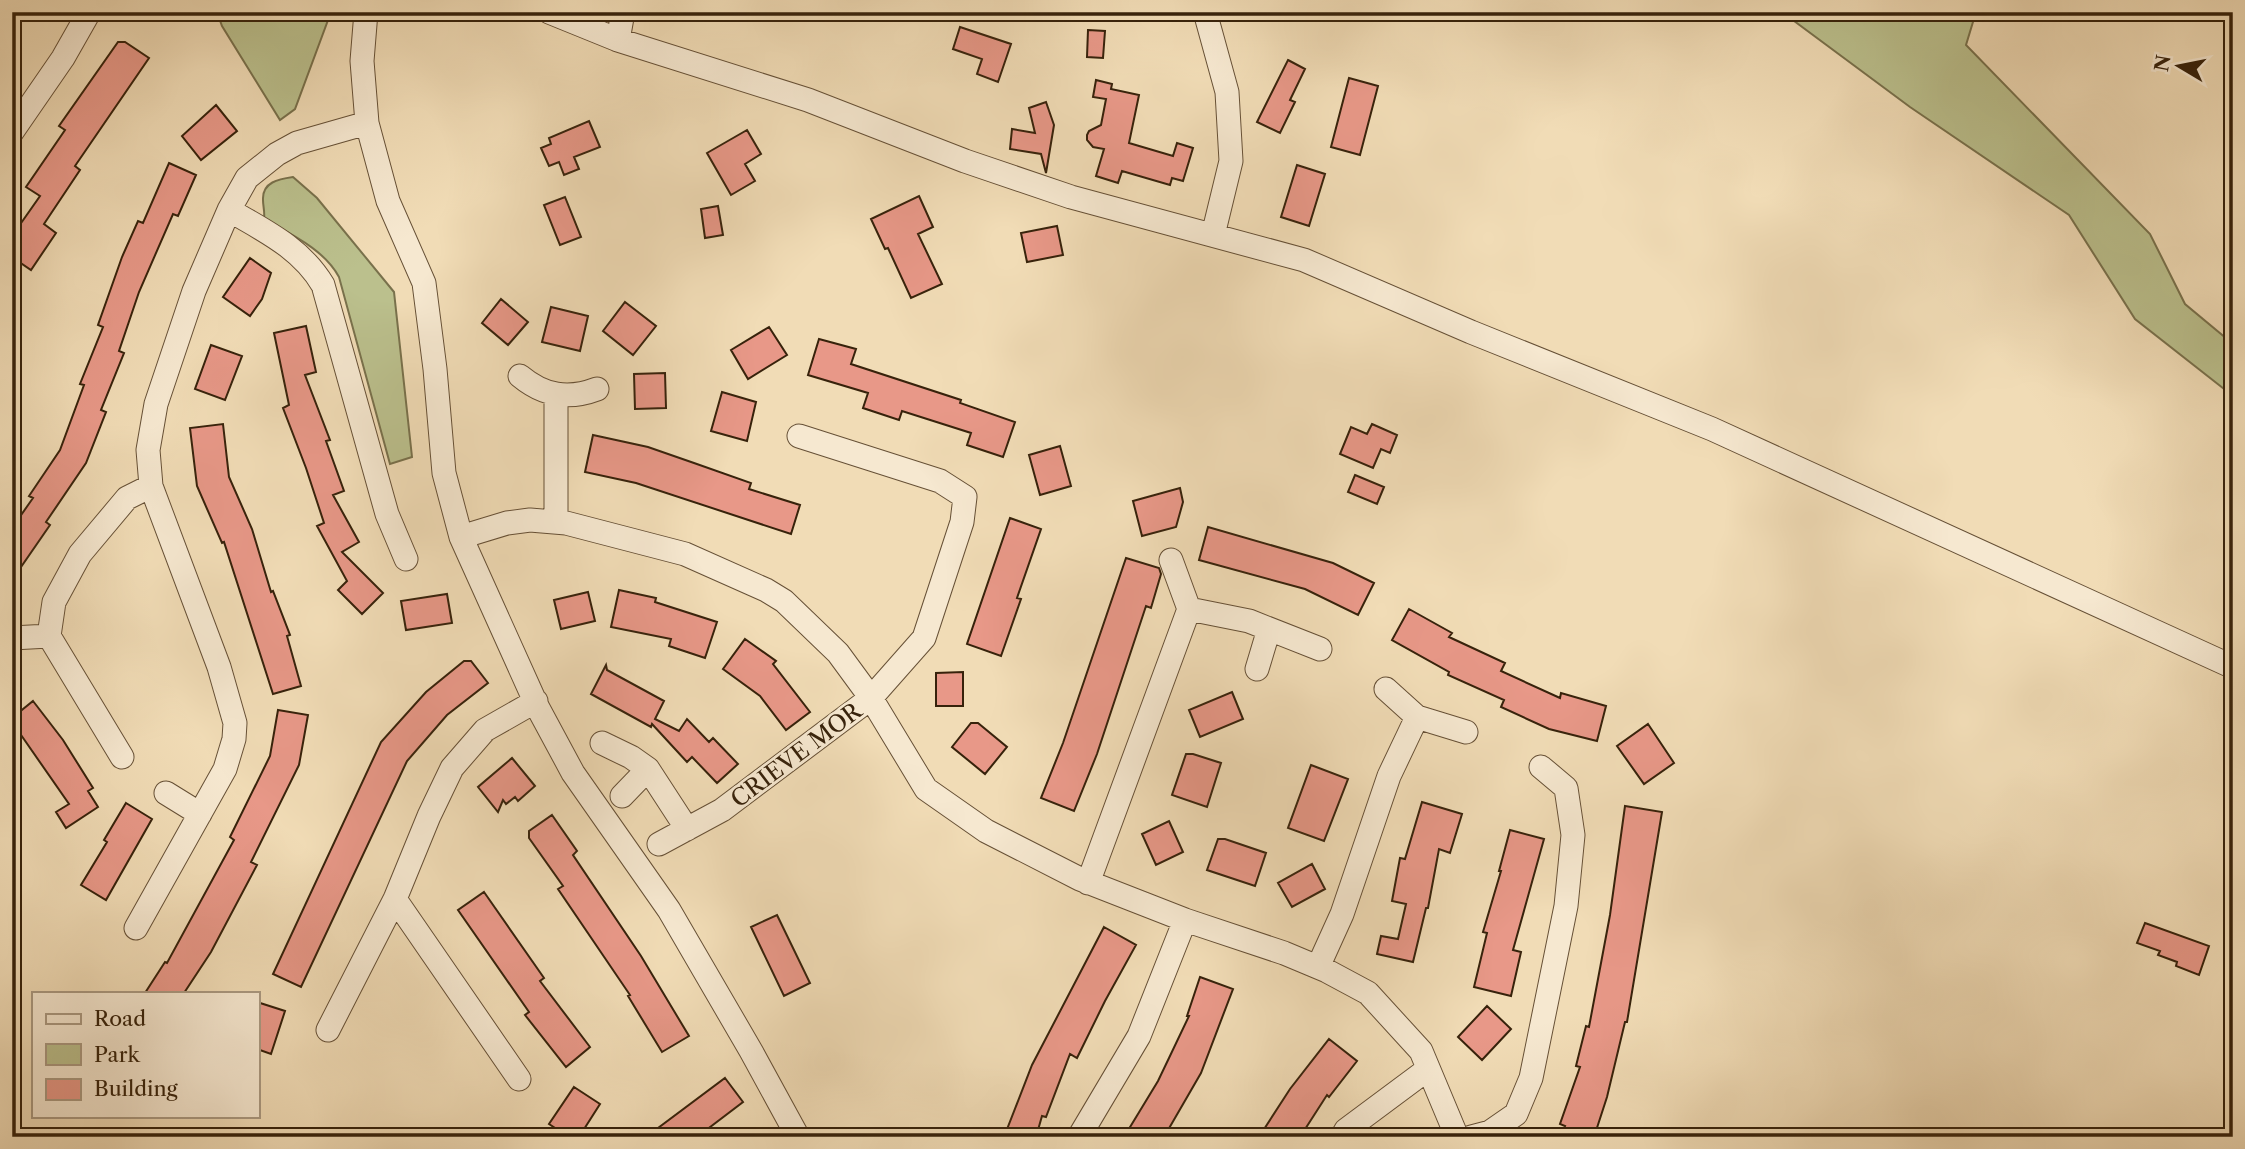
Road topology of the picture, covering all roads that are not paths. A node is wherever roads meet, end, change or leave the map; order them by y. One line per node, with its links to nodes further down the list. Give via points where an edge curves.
1 (366, 12): 7 (street, via 362,61)
2 (549, 12): 6 (street)
3 (623, 12): 6 (street)
4 (1205, 12): 10 (street, via 1227,92 1231,161)
5 (88, 14): 8 (street)
6 (618, 40): 10 (street, via 808,100 1071,197)
7 (367, 123): 9 (street, via 297,143 277,154 247,178); 17 (street, via 388,201 424,283 444,473)
8 (12, 132)
9 (229, 210): 15 (street, via 194,292 156,404 148,450); 18 (street, via 284,241 314,269 323,285 387,514)
10 (1213, 235): 25 (street, via 1304,260 1712,429)
11 (520, 376): 13 (street)
12 (597, 389): 13 (street)
13 (556, 395): 16 (street)
14 (799, 436): 28 (street, via 940,481 965,497 962,522 924,638)
15 (151, 486): 22 (street, via 127,498 80,554 54,603); 38 (street, via 219,667 235,723 225,769)
16 (556, 521): 17 (street, CRIEVE MOR, via 508,523); 28 (street, CRIEVE MOR, via 685,554 755,584 783,601 838,653)
17 (461, 537): 29 (street)
18 (406, 559)
19 (1171, 560): 20 (street)
20 (1189, 609): 21 (street); 41 (street)
21 (1269, 629): 24 (street); 26 (street)
22 (49, 636): 23 (street); 33 (street)
23 (12, 638)
24 (1320, 649)
25 (2233, 667)
26 (1256, 669)
27 (1386, 689): 30 (street)
28 (871, 698): 39 (street, CRIEVE MOR, via 722,810); 41 (street, via 926,789 986,831)
29 (536, 701): 42 (street, via 485,730 452,768); 49 (street, via 573,773 675,920 751,1051)
30 (1418, 717): 31 (street); 45 (street, via 1389,776 1342,914)
31 (1466, 732)
32 (602, 743): 35 (street)
33 (122, 757)
34 (1541, 767): 53 (street, via 1566,788 1573,835 1566,906 1531,1078 1516,1114 1490,1132)
35 (648, 769): 37 (street); 39 (street)
36 (166, 793): 38 (street)
37 (622, 796)
38 (200, 814): 44 (street)
39 (687, 829): 40 (street, CRIEVE MOR)
40 (659, 844)
41 (1088, 883): 43 (street)
42 (395, 899): 46 (street); 48 (street)
43 (1185, 920): 45 (street); 50 (street, via 1139,1036)
44 (136, 928)
45 (1318, 967): 47 (street, via 1368,993 1421,1051)
46 (328, 1030)
47 (1428, 1069): 51 (street); 52 (street)
48 (519, 1079)
49 (788, 1133)
50 (1079, 1137)
51 (1342, 1137)
52 (1457, 1137)
53 (1471, 1137)

